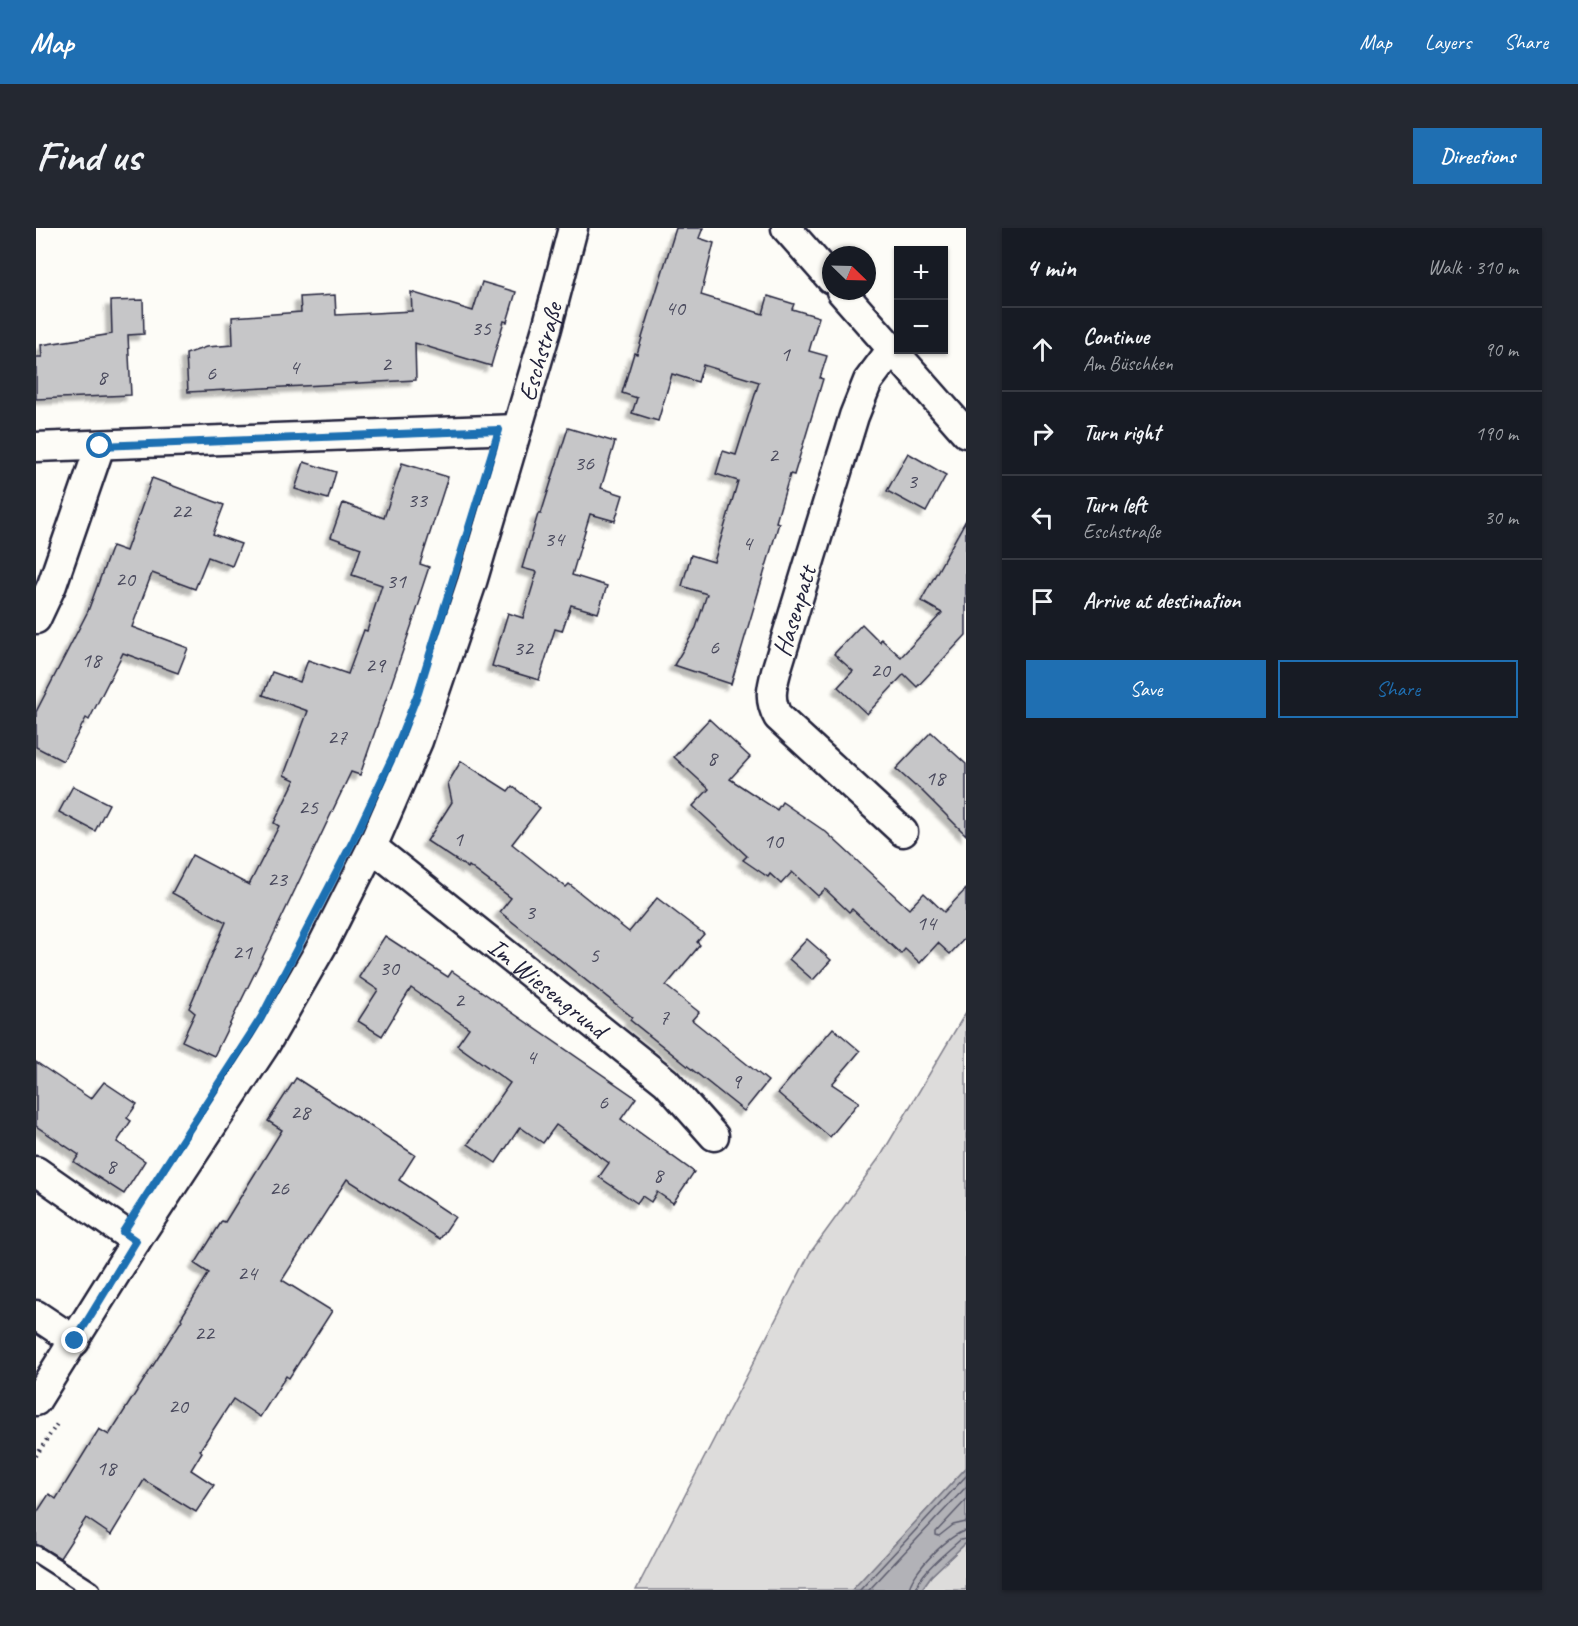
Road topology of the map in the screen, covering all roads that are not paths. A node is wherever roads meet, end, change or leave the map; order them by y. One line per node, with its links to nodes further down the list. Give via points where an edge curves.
1 (573, 228): 6 (street, Eschstraße)
2 (786, 228): 3 (street)
3 (822, 269)
4 (849, 300): 5 (street)
5 (892, 350): 7 (street); 11 (street, Hasenpatt, via 868,381 854,416 777,668 771,705 778,717)
6 (517, 429): 8 (street); 12 (street, Eschstraße, via 472,582 418,741)
7 (966, 433)
8 (100, 446): 9 (street); 10 (street, via 52,585)
9 (36, 447)
10 (36, 619)
11 (903, 832)
12 (372, 847): 13 (street, Im Wiesengrund, via 666,1082); 15 (street, Eschstraße, via 322,946 265,1045)
13 (714, 1136)
14 (36, 1171): 15 (street)
15 (136, 1241): 17 (street, Eschstraße)
16 (36, 1315): 17 (street)
17 (75, 1341): 18 (street, Eschstraße)
18 (36, 1401)
19 (36, 1554): 20 (lane)
20 (92, 1590)

